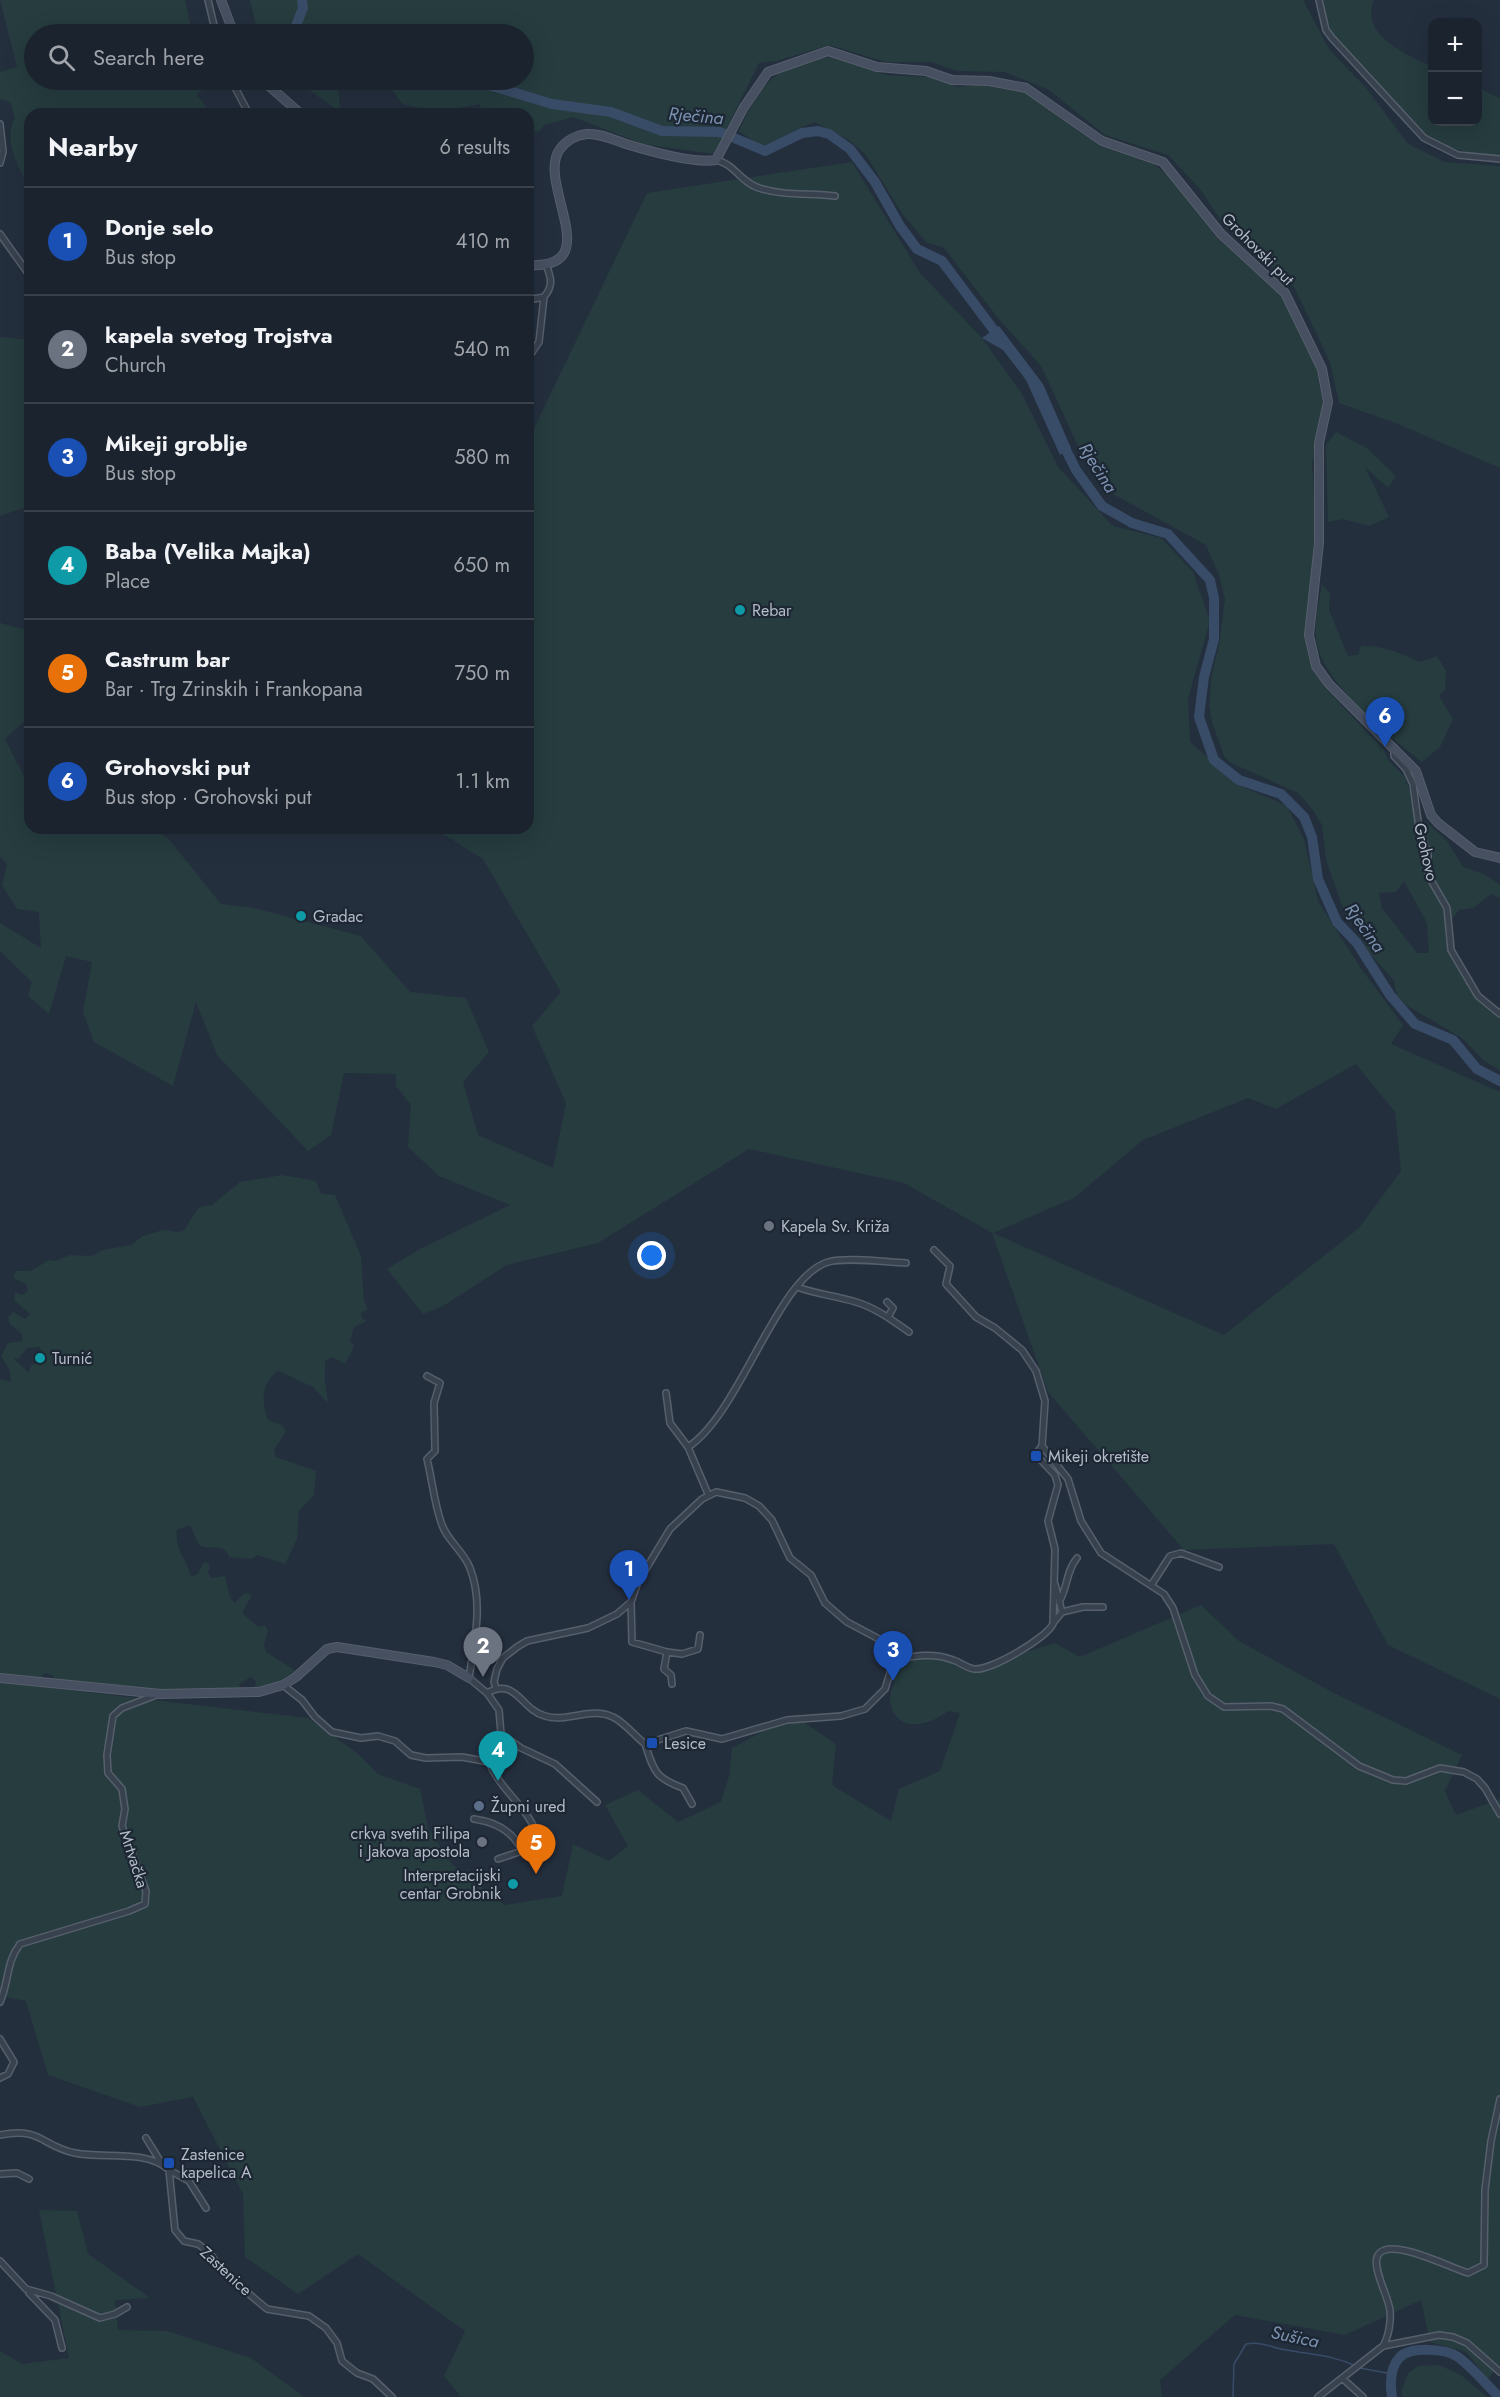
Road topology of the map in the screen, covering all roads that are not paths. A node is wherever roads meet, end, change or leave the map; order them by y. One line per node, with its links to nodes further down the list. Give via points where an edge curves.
1 (208, 0): 4 (street)
2 (221, 0): 5 (main road)
3 (1319, 0): 12 (street, via 1326,30 1424,138 1458,155)
4 (214, 24)
5 (230, 24)
6 (236, 90): 8 (street)
7 (273, 90): 9 (main road)
8 (246, 108)
9 (294, 108)
10 (0, 124): 13 (street)
11 (719, 157): 14 (street, via 743,180 758,188); 16 (main road, via 652,151 594,134 566,142 558,151 554,173 568,239 561,255); 22 (main road, Grohovski put, via 742,111 768,72 828,51 884,69 926,71 952,80 1026,88 1102,141 1163,162 1221,234 1285,293 1322,369 1328,402 1319,443 1319,543 1310,617 1311,647 1316,666 1329,684)
12 (1500, 159)
13 (0, 163)
14 (836, 196)
15 (0, 234): 18 (street)
16 (546, 264): 17 (main road); 19 (street, via 552,284)
17 (534, 265)
18 (24, 268)
19 (544, 297): 20 (street); 21 (street, via 539,342)
20 (534, 299)
21 (534, 349)
22 (1394, 748): 23 (main road, Grohovski put, via 1419,776 1431,815 1438,823 1475,852); 24 (street, Grohovo, via 1394,756 1413,784 1419,828 1428,853 1428,875 1447,908 1451,950 1478,996)
23 (1500, 858)
24 (1500, 1014)
25 (934, 1250): 33 (street, via 950,1266 946,1284 976,1317 1022,1350 1036,1371 1045,1401)
26 (906, 1263): 27 (street, via 831,1261 819,1265)
27 (797, 1287): 29 (street, via 855,1302); 34 (street, via 736,1383 720,1417)
28 (887, 1302): 29 (street, via 893,1308)
29 (888, 1317): 30 (street)
30 (909, 1332)
31 (427, 1376): 49 (street, via 440,1383 434,1403 435,1451 427,1459 441,1523 470,1568 478,1608)
32 (666, 1393): 34 (street, via 670,1423)
33 (1042, 1446): 38 (street, via 1039,1458 1055,1475 1058,1485 1048,1521 1055,1549); 39 (street, via 1068,1479 1081,1521 1101,1553)
34 (688, 1447): 35 (street)
35 (708, 1494): 40 (street, via 670,1529 638,1582); 47 (street, via 725,1492 759,1506 772,1520 790,1558 811,1575 825,1603 847,1622 879,1639)
36 (1077, 1558): 41 (street, via 1069,1568)
37 (1219, 1567): 39 (street, via 1175,1554)
38 (1053, 1581): 41 (street); 44 (street)
39 (1152, 1584): 60 (street, via 1173,1608 1195,1675 1217,1704 1283,1709 1359,1766 1392,1780 1406,1781 1440,1768 1464,1772 1485,1788)
40 (632, 1602): 46 (street, via 632,1642); 52 (street, via 588,1628 526,1641 503,1658 497,1669)
41 (1059, 1602): 43 (street)
42 (1103, 1607): 43 (street)
43 (1062, 1612): 44 (street)
44 (1053, 1624): 47 (street, via 1037,1640 980,1669 938,1656)
45 (700, 1635): 46 (street, via 698,1648 682,1654)
46 (667, 1652): 50 (street, via 664,1669 671,1675)
47 (894, 1660): 56 (street, via 885,1689 865,1709 841,1716 787,1720 722,1739 686,1731)
48 (0, 1677): 54 (main road)
49 (469, 1678): 51 (main road, via 440,1663 337,1647 327,1649); 53 (street)
50 (672, 1684)
51 (283, 1685): 54 (main road, via 259,1692); 57 (street, via 332,1732 361,1738 378,1736 395,1741 411,1755 426,1758 462,1757)
52 (496, 1688): 53 (street); 56 (street, via 512,1691 535,1713 547,1717 597,1712 614,1717)
53 (487, 1693): 55 (street, via 499,1710)
54 (161, 1694): 64 (street, Mrtvačka, via 122,1708 113,1716 107,1755 108,1773 122,1789 122,1826 146,1891 145,1904 20,1944 11,1956 7,1987)
55 (501, 1734): 57 (street); 58 (street, via 555,1764)
56 (645, 1743): 59 (street, via 654,1771 662,1780 683,1788)
57 (489, 1762): 62 (street, via 530,1818 536,1833 536,1841)
58 (597, 1802)
59 (692, 1804)
60 (1500, 1814)
61 (474, 1819): 62 (street, via 511,1833)
62 (522, 1851): 63 (street)
63 (498, 1859)
64 (0, 2002)
65 (0, 2038): 66 (street, via 14,2062 8,2074)
66 (0, 2078)
67 (1500, 2099): 78 (street, via 1485,2190 1484,2265 1468,2273 1408,2252 1382,2252 1376,2266 1390,2313 1388,2338)
68 (0, 2135): 70 (street, via 27,2131 72,2152 152,2159)
69 (146, 2138): 70 (street)
70 (162, 2164): 71 (street)
71 (169, 2170): 74 (street, via 189,2181); 82 (street, Zastenice, via 178,2236 209,2252 224,2273 267,2309 309,2316 326,2328 337,2343 342,2361 373,2379)
72 (0, 2174): 73 (street, via 17,2173)
73 (29, 2179)
74 (206, 2208)
75 (0, 2261): 76 (street)
76 (26, 2289): 77 (street, via 100,2318); 79 (street, via 55,2320)
77 (127, 2307)
78 (1383, 2346): 80 (street, via 1439,2335 1454,2337 1481,2353); 81 (street)
79 (62, 2348)
80 (1500, 2372)
81 (1342, 2378): 83 (street); 84 (street)
82 (392, 2397)
83 (1318, 2397)
84 (1363, 2397)

